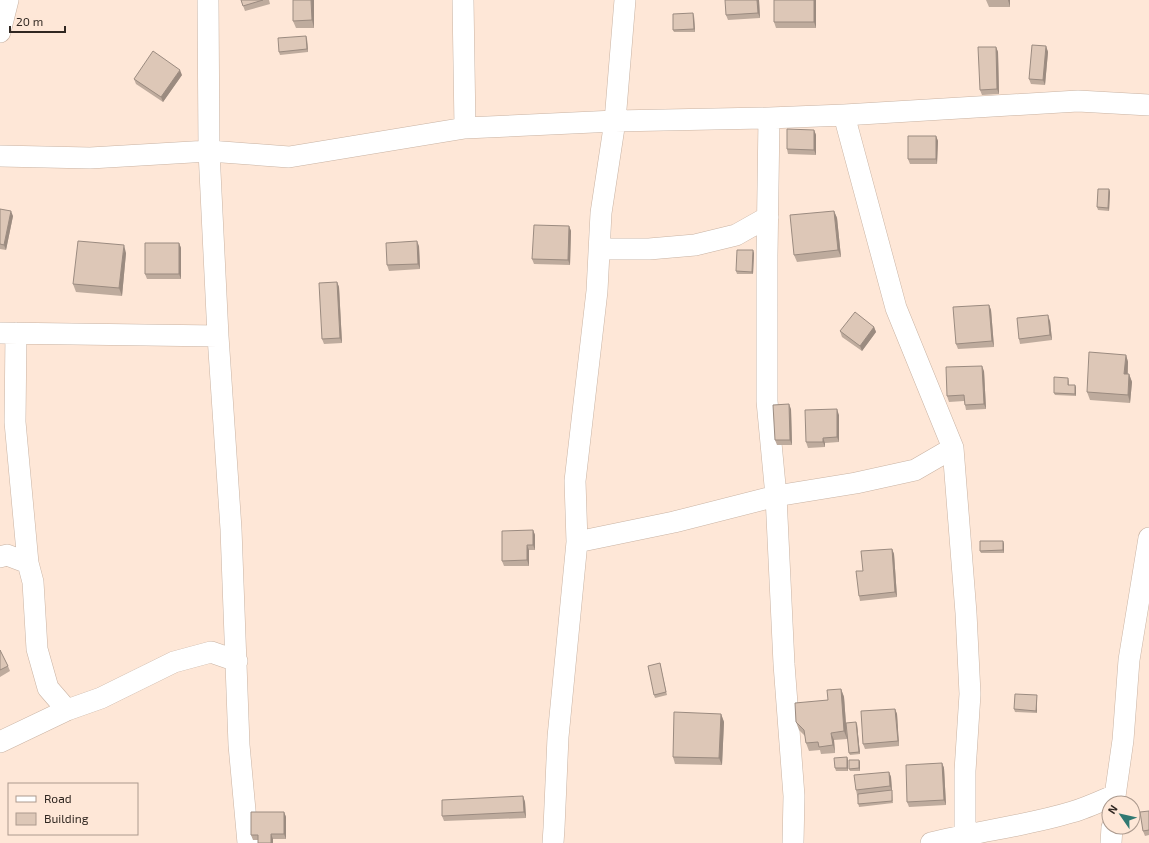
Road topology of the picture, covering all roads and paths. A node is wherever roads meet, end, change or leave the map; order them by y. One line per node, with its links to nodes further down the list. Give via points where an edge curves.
1 (8, 0): 5 (street)
2 (208, 0): 11 (street)
3 (463, 0): 10 (street)
4 (625, 0): 9 (street)
5 (0, 32)
6 (1149, 105): 7 (street, via 1078,101)
7 (844, 115): 8 (street); 17 (street, via 896,308)
8 (769, 118): 9 (street); 13 (street)
9 (615, 121): 10 (street); 14 (street, via 601,213)
10 (464, 128): 11 (street, via 289,157)
11 (209, 151): 12 (street, via 90,158); 16 (street)
12 (0, 156)
13 (768, 217): 14 (street, via 736,235 695,245 649,249); 18 (street, via 767,401)
14 (600, 249): 20 (street, via 575,481)
15 (8, 333): 16 (street); 22 (street)
16 (218, 336): 23 (street)
17 (953, 448): 18 (street, via 915,470); 28 (street, via 970,694 965,770)
18 (776, 496): 20 (street, via 674,522); 31 (street, via 784,664 794,796)
19 (1149, 538): 26 (street, via 1129,660 1124,740)
20 (577, 542): 30 (street, via 558,737)
21 (0, 557): 22 (street, via 7,555)
22 (28, 563): 24 (street, via 34,582 36,649 48,688)
23 (237, 661): 24 (street, via 211,652 174,662 101,698); 29 (street, via 239,745)
24 (67, 710): 25 (street)
25 (0, 742)
26 (1115, 795)
27 (1101, 803): 28 (street, via 999,830)
28 (966, 834): 32 (street)
29 (248, 843)
30 (553, 843)
31 (793, 843)
32 (931, 843)

